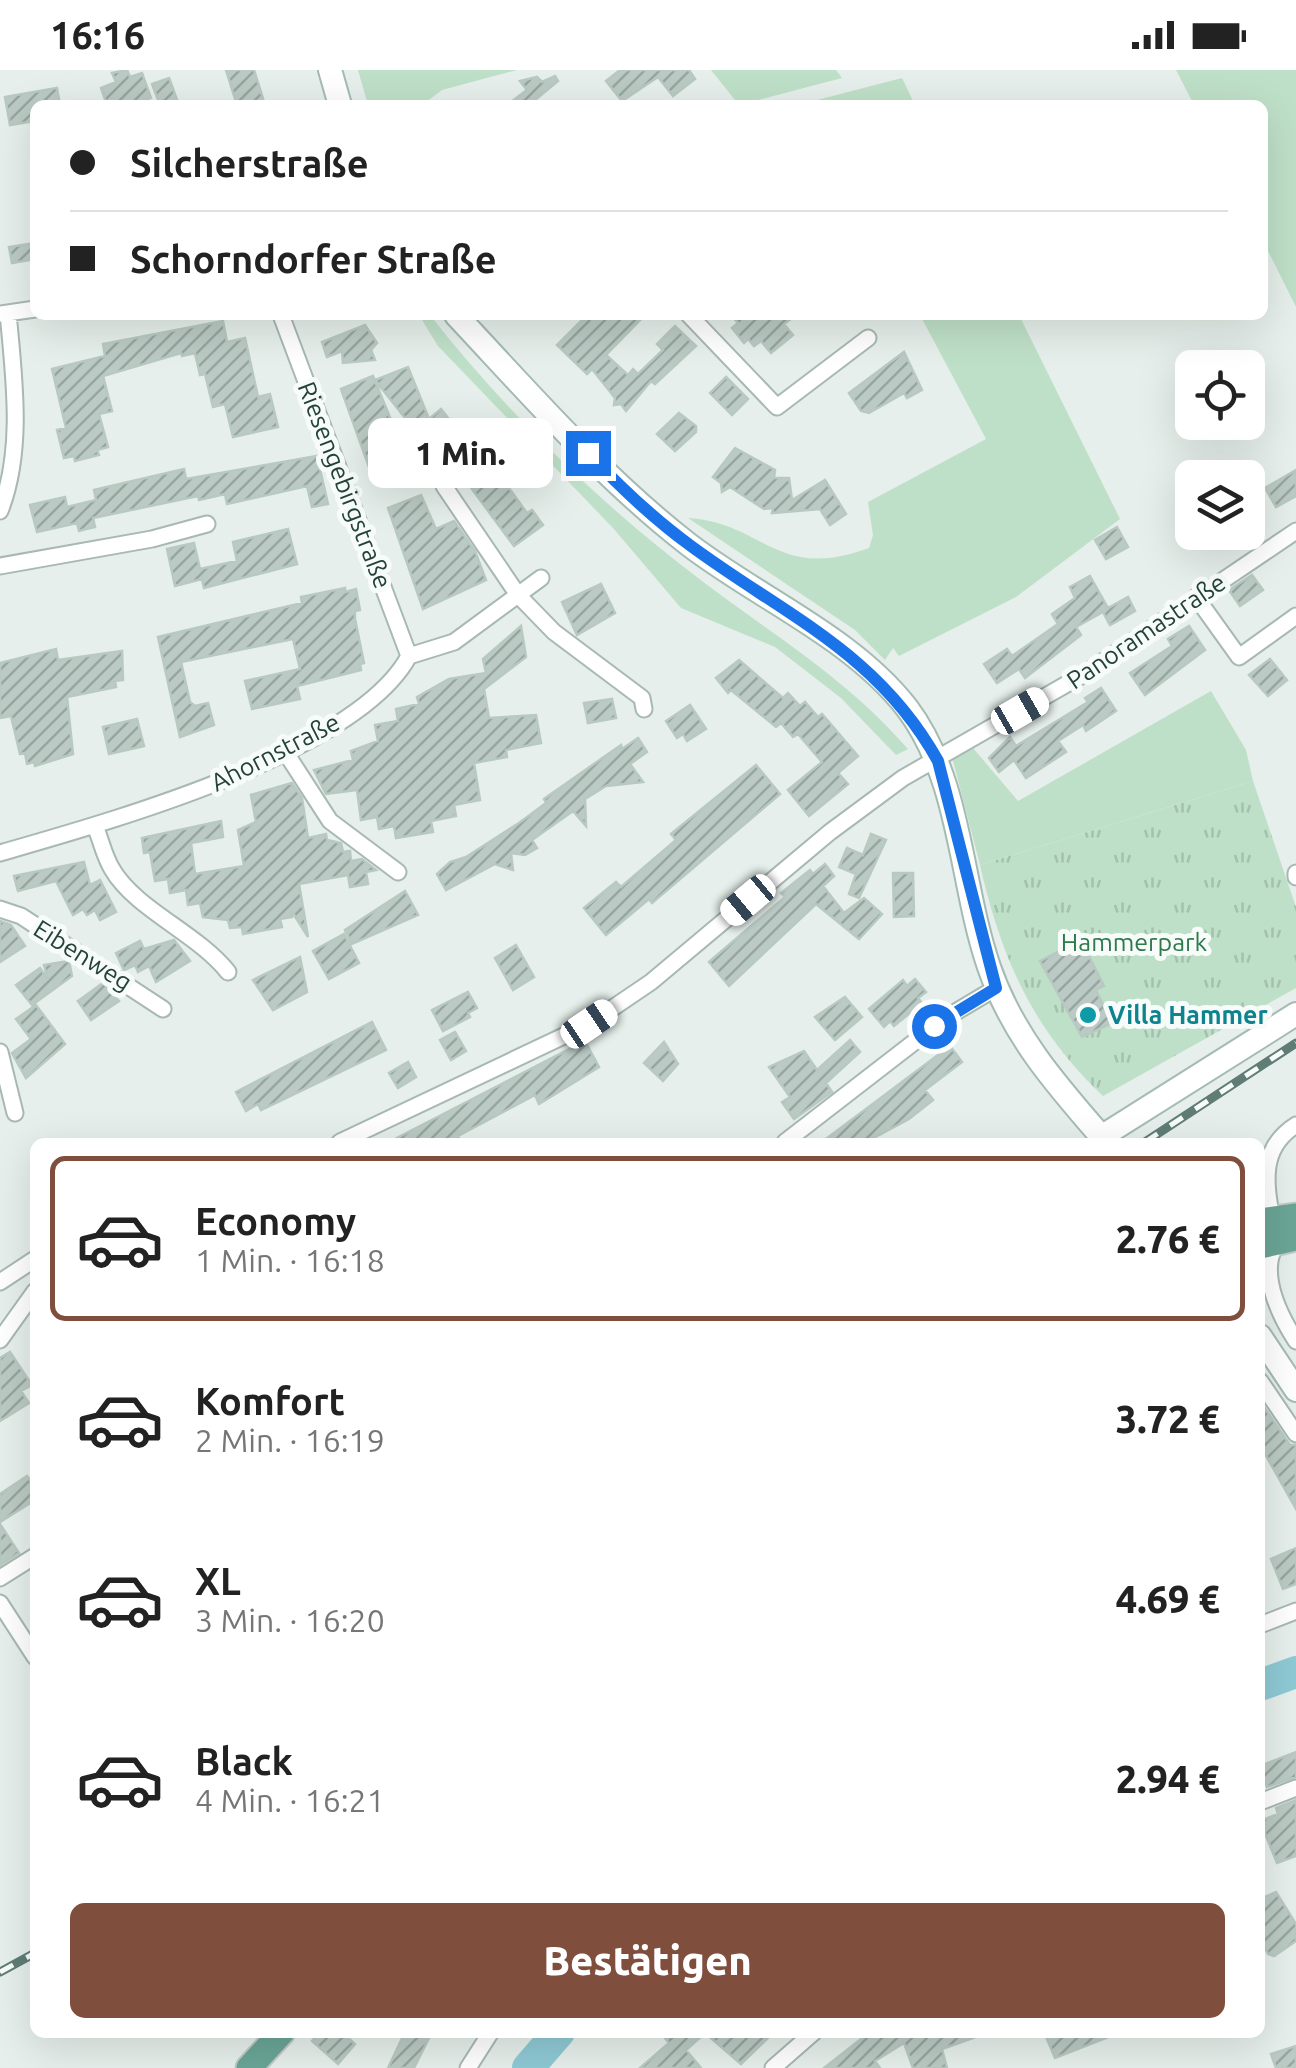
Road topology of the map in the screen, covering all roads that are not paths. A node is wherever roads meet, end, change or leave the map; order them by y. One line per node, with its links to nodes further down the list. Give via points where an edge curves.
1 (330, 70): 2 (street)
2 (339, 100)
3 (30, 310): 4 (street)
4 (4, 314): 9 (street, via 15,389)
5 (282, 320): 19 (street, Riesengebirgstraße)
6 (461, 320): 22 (street, via 614,480 688,544 888,688)
7 (694, 320): 8 (street, via 777,407)
8 (868, 338)
9 (6, 481): 11 (street)
10 (444, 486): 16 (street)
11 (0, 512)
12 (207, 524): 14 (street)
13 (1296, 531): 17 (street, Panoramastraße)
14 (0, 566)
15 (541, 578): 16 (street)
16 (518, 594): 19 (street, via 454,642); 20 (street, via 554,632 642,698)
17 (1196, 597): 18 (street, via 1239,657); 22 (street, Panoramastraße, via 1086,673)
18 (1296, 616)
19 (409, 656): 21 (street, Ahornstraße, via 381,690)
20 (644, 709)
21 (284, 750): 23 (street, Ahornstraße, via 176,801); 25 (street, via 330,821)
22 (938, 761): 28 (street); 34 (street, Panoramastraße, via 878,795 651,982 589,1024)
23 (95, 826): 24 (street, Ahornstraße); 27 (street, via 124,885 210,949)
24 (0, 853)
25 (398, 872)
26 (0, 909): 29 (street, Eibenweg)
27 (228, 972)
28 (996, 988): 35 (street, via 954,1012); 36 (street, via 1052,1081)
29 (163, 1008)
30 (1296, 1014): 37 (street)
31 (0, 1052): 32 (street)
32 (15, 1113)
33 (1296, 1125): 39 (street, via 1267,1158)
34 (348, 1138)
35 (790, 1138)
36 (1102, 1138)
37 (1107, 1138)
38 (1296, 1216): 39 (main road)
39 (1270, 1243): 44 (street, via 1279,1314)
40 (30, 1262): 41 (street)
41 (0, 1282)
42 (30, 1298): 43 (street)
43 (0, 1340)
44 (1296, 1342)
45 (1265, 1344): 47 (street)
46 (1265, 1388): 48 (street)
47 (1296, 1390)
48 (1296, 1434)
49 (30, 1559): 50 (street)
50 (0, 1578)
51 (0, 1602): 54 (street)
52 (1296, 1611): 53 (street)
53 (1265, 1623)
54 (30, 1649)
55 (1296, 1788): 56 (street)
56 (1265, 1800)
57 (277, 2038): 60 (main road)
58 (487, 2038): 61 (street)
59 (807, 2038): 62 (street)
60 (250, 2068)
61 (468, 2068)
62 (773, 2068)

